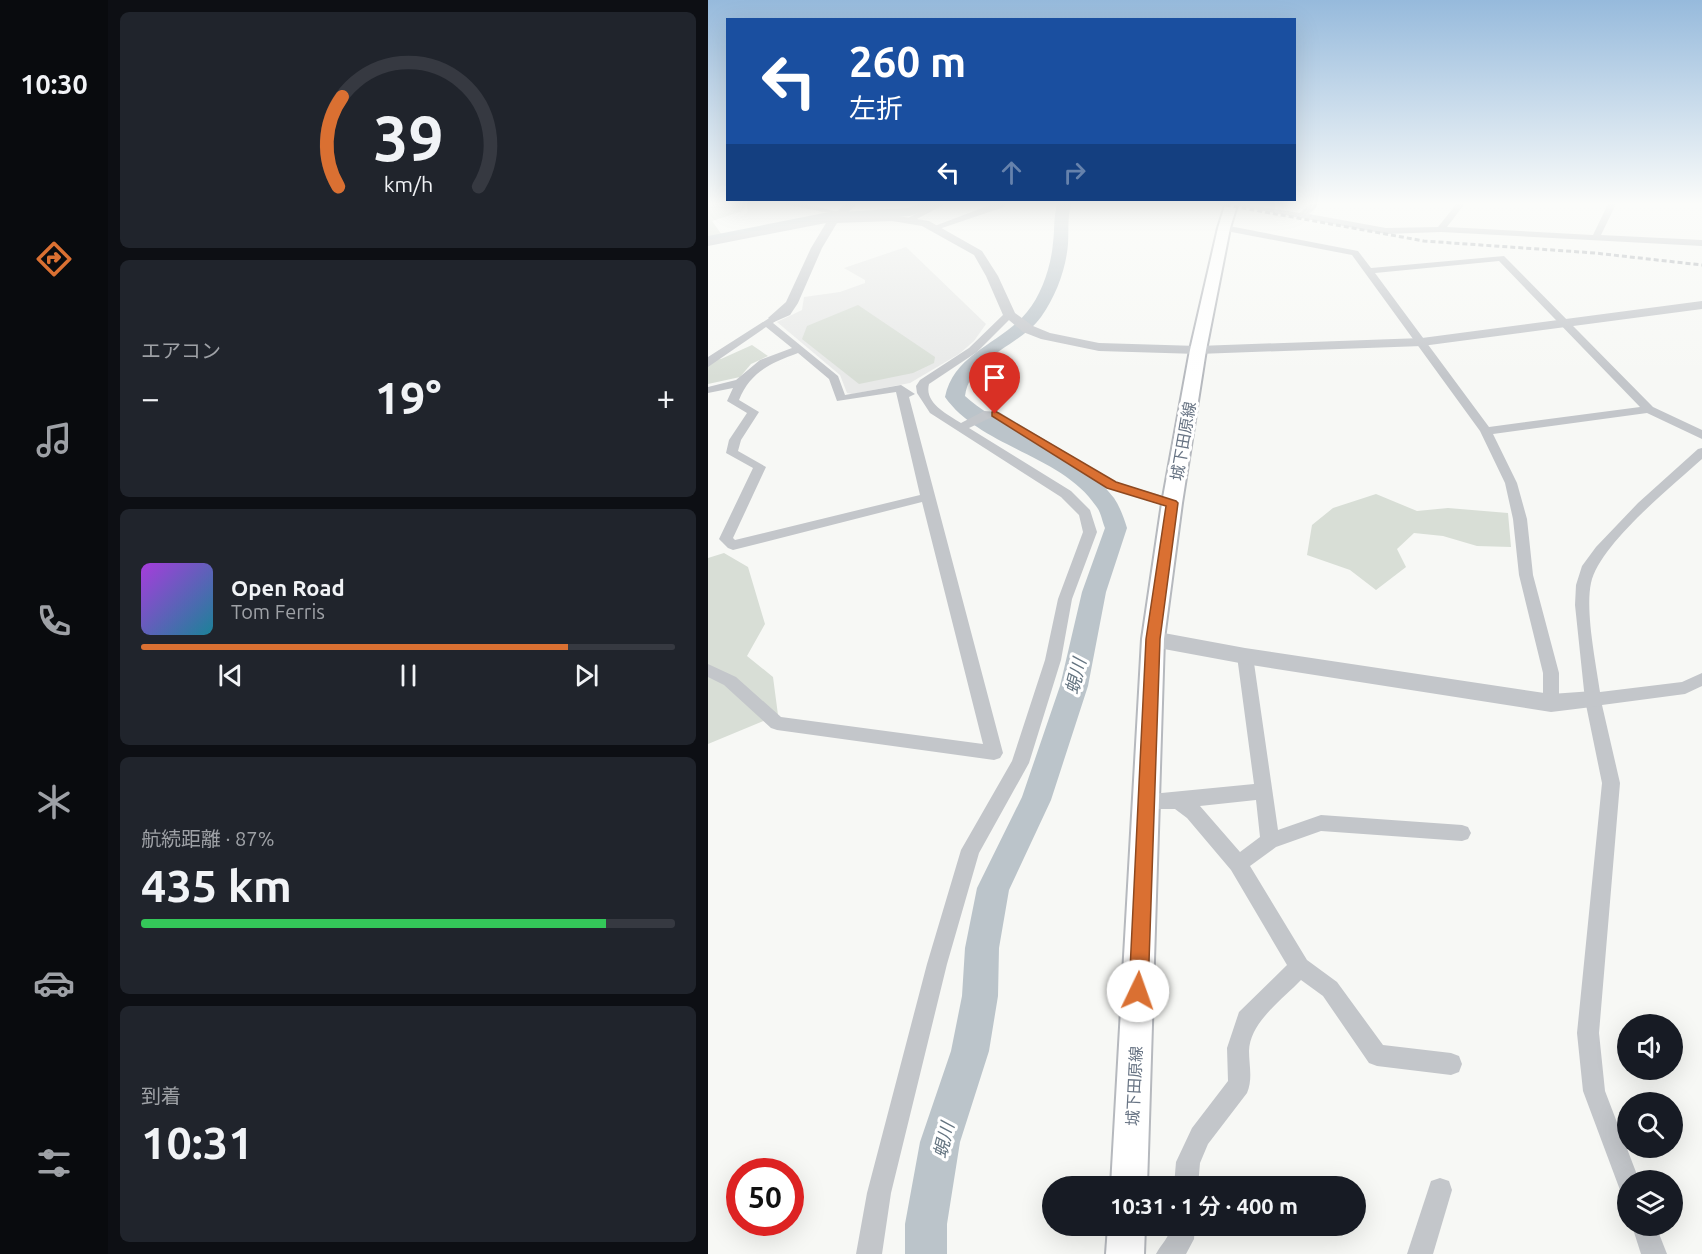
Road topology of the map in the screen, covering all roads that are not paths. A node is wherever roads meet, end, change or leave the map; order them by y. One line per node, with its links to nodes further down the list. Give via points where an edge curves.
1 (812, 261): 10 (street, via 792,303)
2 (984, 261): 9 (street)
3 (1217, 261): 14 (main road, 城下田原線)
4 (1360, 261): 7 (street)
5 (1475, 261): 7 (street)
6 (1504, 261): 11 (street)
7 (1368, 271): 12 (street)
8 (1702, 305): 11 (street)
9 (1009, 315): 14 (street, via 1046,336 1099,347); 20 (street, via 988,339 925,381 921,389)
10 (770, 321): 13 (street); 15 (street)
11 (1566, 323): 12 (street); 19 (street)
12 (1422, 342): 14 (street); 22 (street)
13 (800, 349): 16 (street, via 764,362); 17 (street, via 834,378 841,399)
14 (1198, 350): 26 (main road, 城下田原線)
15 (708, 364)
16 (740, 382): 18 (street); 25 (street, via 733,401 753,412 735,440 732,453 760,467 726,539 733,545)
17 (901, 388): 20 (street); 25 (street)
18 (708, 390)
19 (1649, 409): 22 (street); 23 (street)
20 (934, 411): 21 (street)
21 (968, 424): 26 (street, via 988,413 995,414 1112,485); 48 (street, via 1066,494 1085,513 1090,532 1065,599 1053,660 1020,763 970,850 888,1159)
22 (1486, 431): 32 (street, via 1511,483 1520,519 1526,574 1551,673)
23 (1702, 435)
24 (1701, 453): 31 (street, via 1643,506 1589,566 1582,605)
25 (927, 497): 29 (street, via 994,753 777,723 730,681)
26 (1172, 503): 27 (main road, 城下田原線)
27 (1153, 639): 28 (street); 34 (main road, 城下田原線)
28 (1245, 656): 32 (street); 33 (street)
29 (708, 670)
30 (1702, 679): 31 (street, via 1685,688)
31 (1593, 700): 32 (street); 41 (street, via 1611,783 1588,1033 1594,1091)
32 (1551, 703)
33 (1263, 791): 35 (street); 37 (street)
34 (1147, 801): 35 (street); 42 (main road, 城下田原線)
35 (1178, 801): 38 (street, via 1193,812)
36 (1462, 833): 37 (street, via 1321,823)
37 (1270, 841): 38 (street)
38 (1238, 864): 39 (street)
39 (1300, 967): 40 (street, via 1330,989 1377,1055); 43 (street, via 1247,1020 1238,1048 1239,1085 1200,1136 1188,1162)
40 (1451, 1064)
41 (1624, 1170)
42 (1129, 1176)
43 (1187, 1176)
44 (1440, 1190): 51 (street)
45 (1126, 1236): 49 (main road)
46 (1182, 1236): 50 (street)
47 (1648, 1236): 52 (street)
48 (869, 1254)
49 (1125, 1254)
50 (1169, 1254)
51 (1420, 1254)
52 (1654, 1254)

